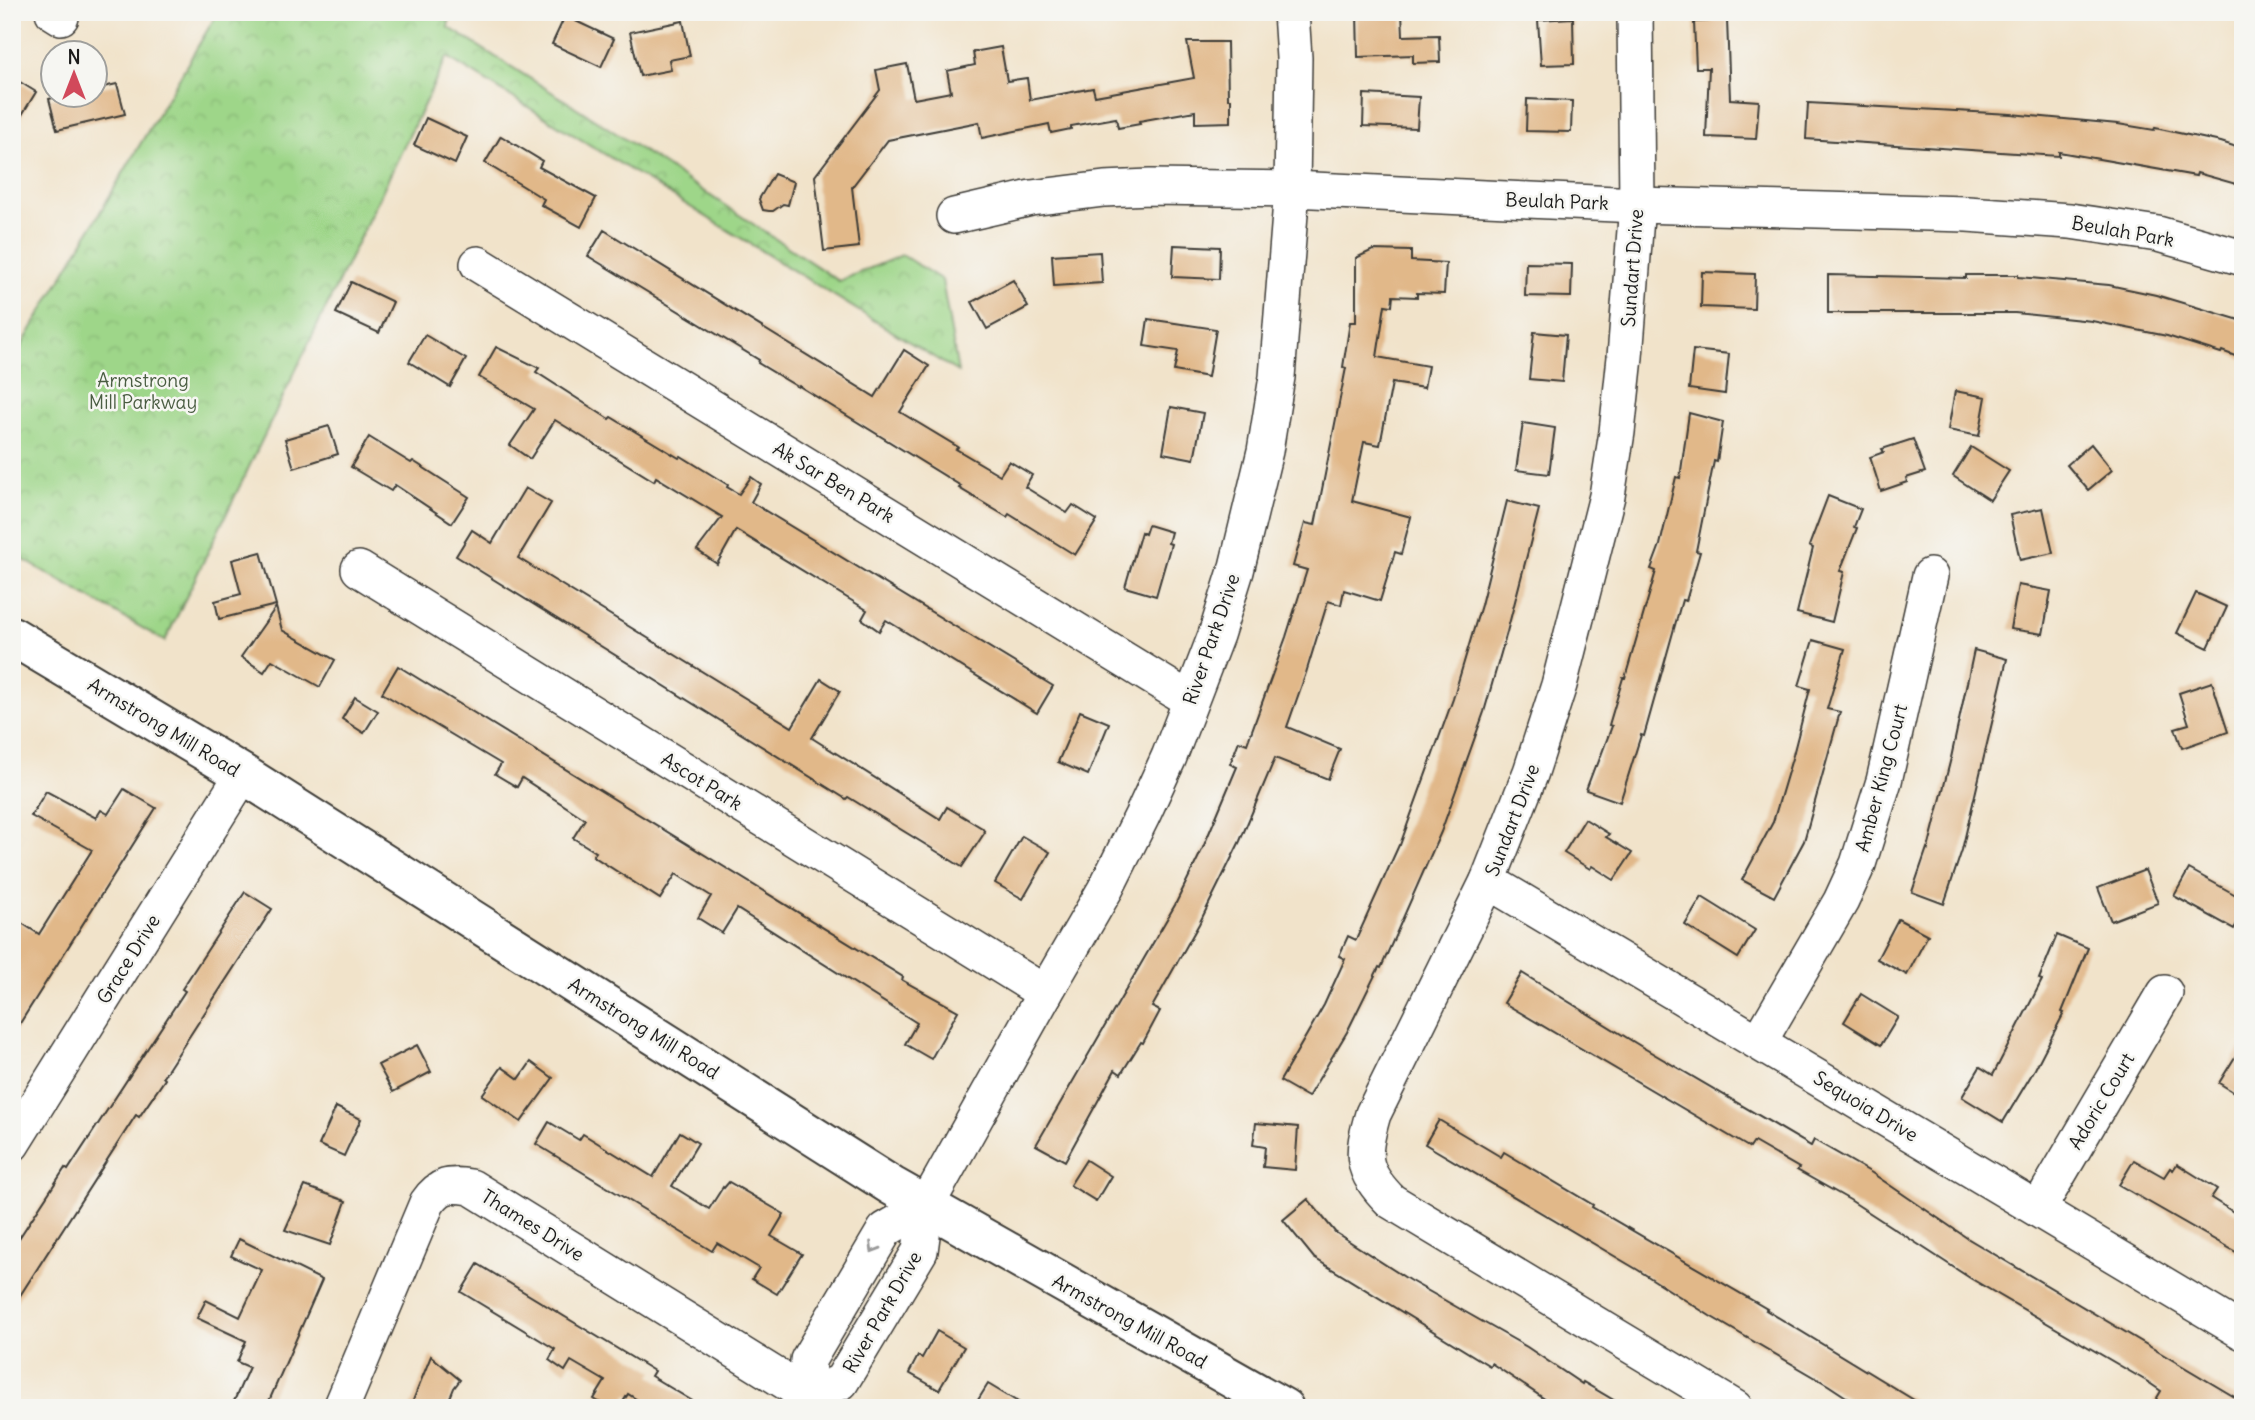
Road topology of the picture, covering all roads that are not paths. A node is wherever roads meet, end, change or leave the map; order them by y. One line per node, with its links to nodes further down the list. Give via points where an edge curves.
1 (1291, 12): 3 (street, River Park Drive)
2 (1635, 12): 4 (street, Sundart Drive)
3 (1292, 190): 4 (street, Beulah Park); 5 (street, Beulah Park, via 1104,189 1031,198); 11 (street, River Park Drive, via 1277,377 1265,451 1236,571)
4 (1637, 205): 6 (street, Beulah Park, via 2070,221 2158,234); 13 (street, Sundart Drive, via 1625,357 1607,496 1559,685)
5 (954, 216)
6 (2243, 258)
7 (478, 264): 11 (street, Ak Sar Ben Park)
8 (359, 569): 14 (street, Ascot Park)
9 (1930, 576): 16 (street, Amber King Court, via 1884,781 1858,864)
10 (12, 636): 12 (main road, Armstrong Mill Road)
11 (1190, 700): 14 (street, River Park Drive, via 1142,816)
12 (243, 775): 17 (street, Grace Drive); 18 (main road, Armstrong Mill Road)
13 (1488, 881): 16 (street, Sequoia Drive); 24 (street, Sundart Drive, via 1373,1115 1365,1152 1368,1171 1391,1201)
14 (1045, 993): 18 (street, River Park Drive)
15 (2165, 993): 19 (street, Adoric Court)
16 (1759, 1042): 19 (street, Sequoia Drive)
17 (12, 1144)
18 (926, 1206): 21 (street, River Park Drive, via 885,1230 808,1360); 23 (main road, Armstrong Mill Road)
19 (2038, 1209): 20 (street, Sequoia Drive)
20 (2243, 1332)
21 (811, 1404): 22 (street, Thames Drive, via 471,1187 457,1185 434,1192 427,1203)
22 (341, 1408)
23 (1284, 1408)
24 (1735, 1408)

